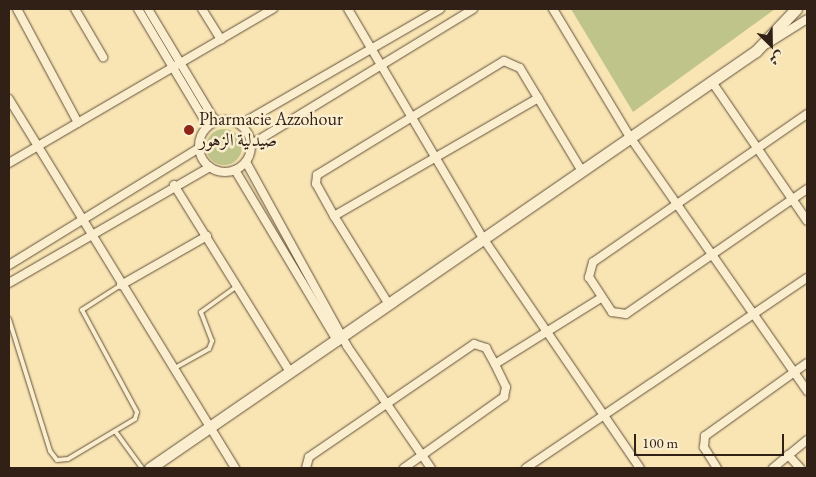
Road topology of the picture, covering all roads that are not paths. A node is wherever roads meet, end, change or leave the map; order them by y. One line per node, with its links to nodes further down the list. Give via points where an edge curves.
1 (17, 9): 25 (street)
2 (75, 9): 16 (street)
3 (138, 9): 18 (street)
4 (148, 9): 18 (street)
5 (202, 9): 13 (street)
6 (273, 9): 13 (street)
7 (348, 9): 14 (street)
8 (440, 9): 14 (street)
9 (473, 9): 17 (street)
10 (554, 9): 28 (street)
11 (796, 9): 15 (main road)
12 (807, 19): 15 (street)
13 (221, 40): 18 (street)
14 (372, 49): 17 (street); 26 (street)
15 (756, 51): 19 (main road)
16 (104, 57)
17 (380, 64): 23 (street); 29 (street)
18 (177, 65): 24 (street); 25 (street); 27 (street)
19 (712, 82): 28 (main road); 32 (street)
20 (538, 98): 23 (street, via 516,63 504,61); 33 (street); 38 (street)
21 (9, 99): 30 (street)
22 (807, 114): 32 (street)
23 (411, 115): 33 (street); 43 (street, via 315,177)
24 (216, 121): 26 (street); 27 (street)
25 (78, 123): 30 (street)
26 (241, 124): 29 (street)
27 (208, 126): 31 (street)
28 (630, 138): 38 (main road); 42 (street)
29 (252, 144): 34 (street)
30 (37, 146): 35 (street); 44 (street)
31 (199, 148): 36 (street); 44 (street)
32 (757, 148): 41 (street); 42 (street)
33 (434, 157): 43 (street); 48 (street)
34 (246, 162): 37 (street); 60 (street)
35 (9, 163)
36 (210, 167): 37 (street); 39 (street)
37 (235, 170): 60 (street)
38 (582, 172): 48 (main road)
39 (174, 185): 46 (street); 47 (street)
40 (807, 189): 41 (street)
41 (792, 199): 45 (street); 49 (street)
42 (675, 202): 49 (street); 55 (street, via 590,266 589,277)
43 (334, 216): 56 (street)
44 (83, 221): 46 (street); 50 (street)
45 (807, 221)
46 (91, 235): 52 (street); 53 (street)
47 (207, 236): 53 (street); 54 (street)
48 (483, 238): 56 (main road); 59 (street)
49 (714, 254): 55 (street, via 626,314 617,316); 57 (street)
50 (9, 264)
51 (807, 278): 57 (street)
52 (9, 283)
53 (121, 285): 63 (street); 70 (lane, via 82,310 137,412 135,419)
54 (239, 285): 63 (lane, via 201,312 212,341 210,349); 64 (street)
55 (601, 298): 59 (street)
56 (388, 304): 60 (main road)
57 (755, 314): 65 (street); 68 (street)
58 (9, 319): 70 (lane, via 56,460 68,459)
59 (543, 333): 61 (street); 68 (street)
60 (339, 337): 64 (main road); 67 (street)
61 (495, 364): 67 (street, via 486,348 474,344); 72 (street, via 506,387 504,397)
62 (807, 364): 65 (street)
63 (172, 369): 69 (street)
64 (290, 372): 69 (main road)
65 (795, 372): 66 (street); 82 (street, via 705,436 704,447)
66 (807, 391)
67 (386, 404): 72 (street); 77 (street, via 308,458)
68 (601, 416): 80 (street); 81 (street)
69 (208, 430): 75 (main road); 76 (street)
70 (114, 431): 74 (lane)
71 (807, 440): 73 (street)
72 (422, 455): 78 (street); 79 (street)
73 (788, 455): 83 (street); 84 (street)
74 (142, 468)
75 (150, 468)
76 (235, 468)
77 (306, 468)
78 (404, 468)
79 (431, 468)
80 (526, 468)
81 (640, 468)
82 (717, 468)
83 (773, 468)
84 (800, 468)

